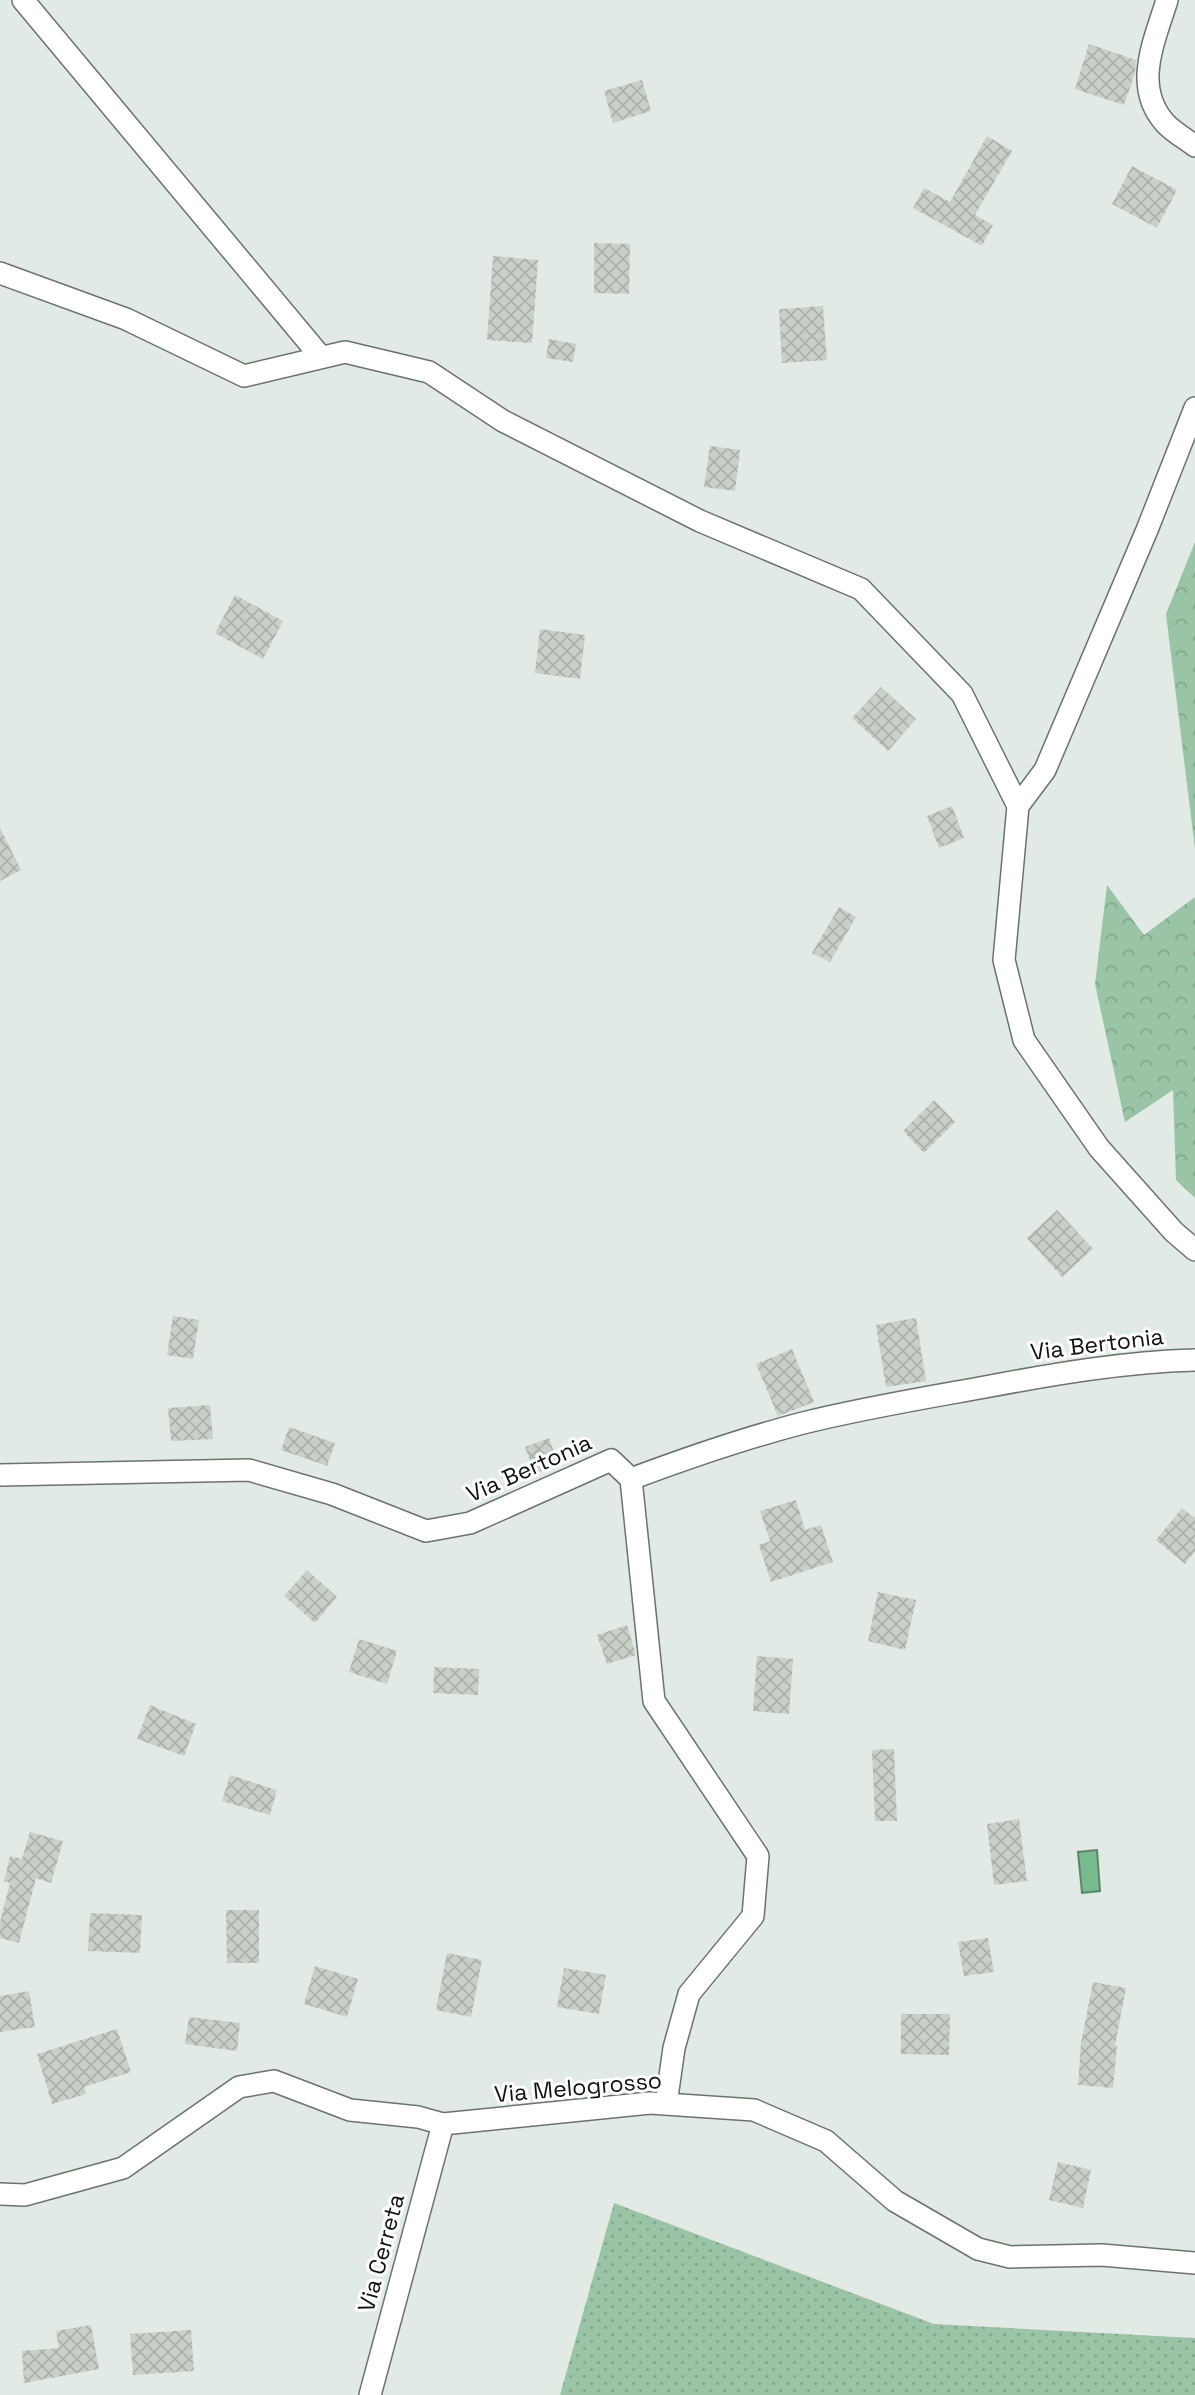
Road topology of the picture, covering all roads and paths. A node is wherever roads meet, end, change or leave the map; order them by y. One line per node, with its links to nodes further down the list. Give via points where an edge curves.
1 (23, 0): 5 (street)
2 (1167, 0): 3 (street, via 1148,62 1147,92 1165,122)
3 (1195, 146)
4 (0, 273): 5 (street, via 126,319 244,376)
5 (321, 357): 7 (street, via 345,352 429,372 503,421 687,514 861,589 962,694)
6 (1195, 408): 7 (street, via 1045,770)
7 (1018, 806): 8 (street, via 1004,960 1024,1040 1099,1148)
8 (1195, 1250)
9 (1195, 1360): 11 (street, Via Bertonia, via 1063,1373 802,1423)
10 (0, 1475): 11 (street, Via Bertonia, via 249,1470 332,1494 426,1531 470,1523 611,1460)
11 (631, 1479): 12 (street, via 654,1701 758,1856 753,1916 689,1994 674,2048)
12 (666, 2104): 13 (street, Via Melogrosso); 15 (street, Via Melogrosso, via 754,2110 825,2141 895,2202 978,2249 1010,2258 1102,2255)
13 (443, 2124): 14 (street, Via Melogrosso, via 350,2110 267,2082 239,2087 123,2168 25,2195); 16 (street, Via Cerreta)
14 (0, 2194)
15 (1195, 2263)
16 (370, 2395)

